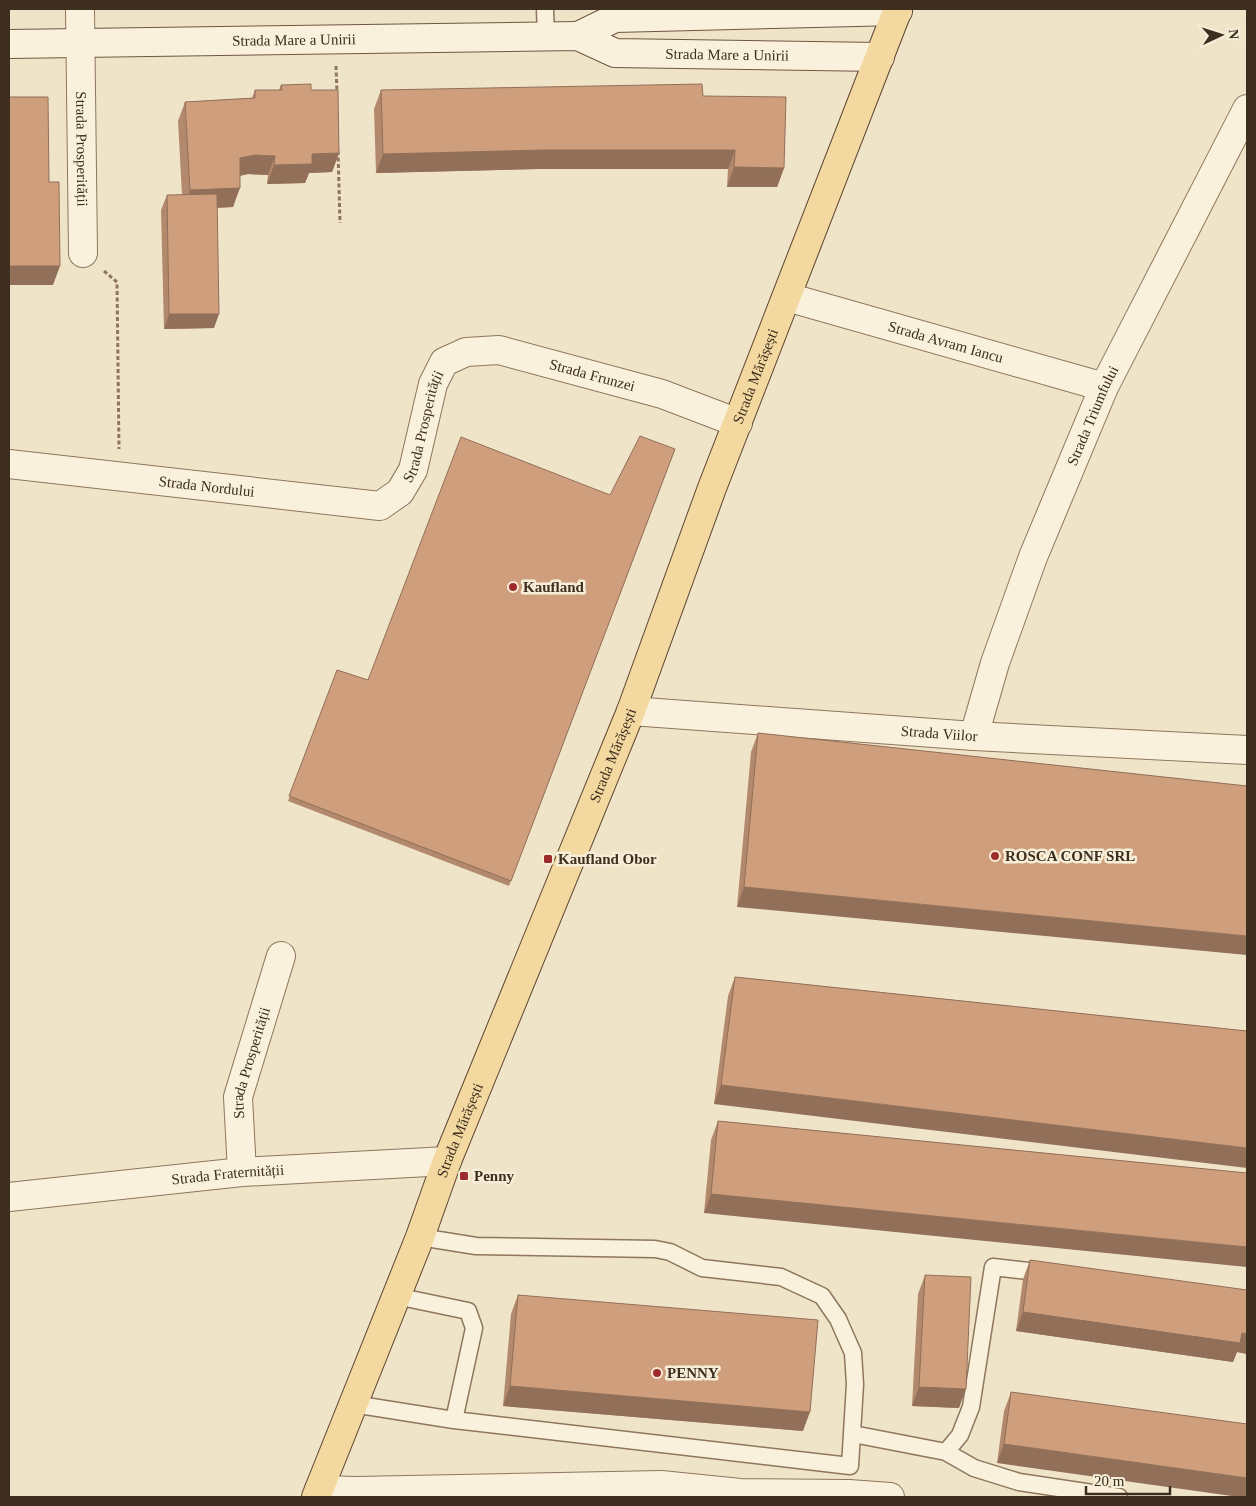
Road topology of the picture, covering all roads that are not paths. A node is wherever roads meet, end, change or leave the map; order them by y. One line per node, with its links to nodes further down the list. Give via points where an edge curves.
1 (80, 9): 7 (street, Strada Prosperității)
2 (545, 9): 5 (lane)
3 (898, 10): 4 (street, Strada Mare a Unirii, via 615,18); 8 (main road, Strada Mărășești)
4 (578, 36): 5 (street, Strada Mare a Unirii); 8 (street, Strada Mare a Unirii, via 615,53)
5 (546, 37): 7 (street, Strada Mare a Unirii)
6 (9, 44): 7 (street, Strada Mare a Unirii)
7 (80, 44): 10 (street, Strada Prosperității)
8 (880, 57): 11 (main road, Strada Mărășești)
9 (1247, 109): 13 (street, Strada Triumfului)
10 (83, 253)
11 (788, 297): 13 (street, Strada Avram Iancu); 14 (main road, Strada Mărășești)
12 (444, 362): 14 (street, Strada Frunzei, via 466,352 499,350 662,394); 16 (street, Strada Prosperității, via 433,384 413,470)
13 (1104, 387): 18 (street, Strada Triumfului, via 1032,557 995,662)
14 (738, 423): 17 (main road, Strada Mărășești)
15 (9, 464): 16 (street, Strada Nordului, via 380,506)
16 (400, 492)
17 (631, 711): 18 (street, Strada Viilor); 21 (main road, Strada Mărășești)
18 (974, 736): 19 (street, Strada Viilor)
19 (1247, 750)
20 (281, 956): 22 (street, Strada Prosperității, via 238,1097)
21 (447, 1161): 22 (street, Strada Fraternității); 24 (main road, Strada Mărășești)
22 (242, 1172): 23 (street, Strada Fraternității)
23 (9, 1197)
24 (420, 1237): 26 (main road, Strada Mărășești); 29 (lane, via 476,1246 655,1250 670,1252 702,1268 781,1277 822,1296 838,1319 853,1353)
25 (1061, 1275): 30 (lane, via 993,1267 971,1407 960,1435)
26 (396, 1296): 27 (main road, Strada Mărășești); 28 (lane, via 468,1311 474,1328)
27 (353, 1404): 28 (lane); 32 (main road, Strada Mărășești)
28 (454, 1420): 31 (lane)
29 (853, 1434): 30 (lane); 31 (lane)
30 (946, 1452): 35 (lane, via 974,1468 1019,1482)
31 (850, 1466): 33 (lane)
32 (317, 1493): 33 (street, via 660,1485 740,1493)
33 (849, 1494): 34 (street)
34 (890, 1497)
35 (1119, 1497)

